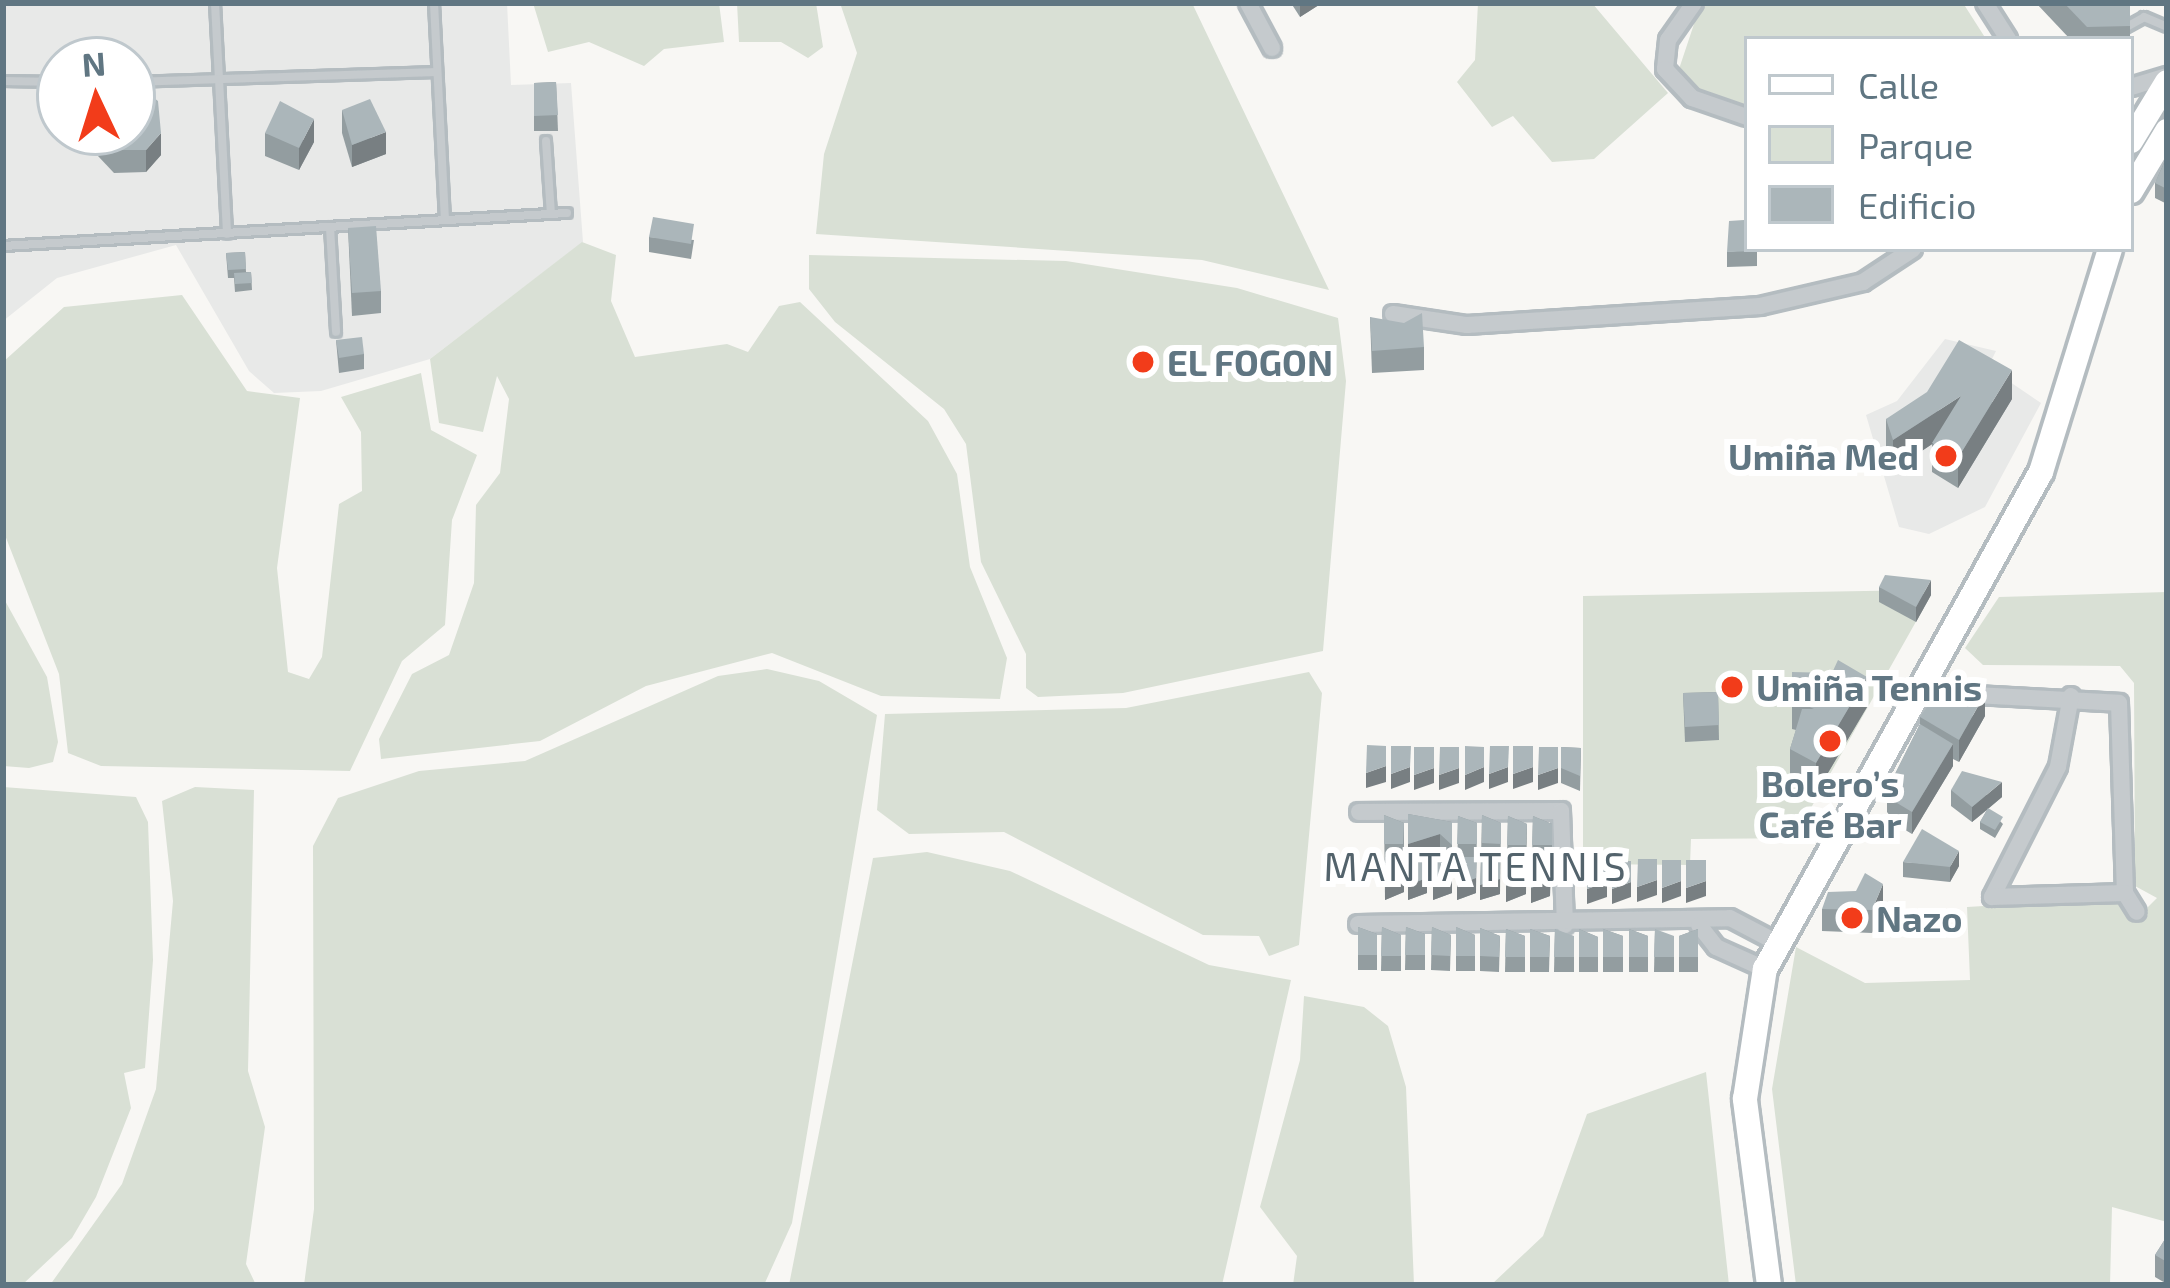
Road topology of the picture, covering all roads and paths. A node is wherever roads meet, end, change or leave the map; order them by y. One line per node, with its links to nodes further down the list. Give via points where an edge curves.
1 (215, 3): 15 (lane)
2 (434, 3): 10 (lane)
3 (1248, 3): 9 (street)
4 (1694, 3): 17 (street, via 1668,40 1665,69 1691,98)
5 (1985, 3): 8 (street)
6 (2102, 17): 7 (lane, via 2116,31 2144,17)
7 (2167, 27)
8 (2006, 36)
9 (1272, 48)
10 (437, 72): 15 (lane); 24 (lane)
11 (2167, 79): 16 (street); 19 (main road)
12 (3, 81): 13 (lane)
13 (36, 82)
14 (156, 82): 15 (lane)
15 (220, 83): 26 (lane)
16 (2134, 86)
17 (1744, 116)
18 (2167, 131): 21 (main road)
19 (2134, 136)
20 (546, 142): 23 (lane)
21 (2134, 185)
22 (567, 213): 23 (lane)
23 (550, 214): 24 (lane)
24 (445, 220): 25 (lane)
25 (330, 227): 26 (lane); 31 (lane)
26 (227, 234): 27 (lane)
27 (3, 246)
28 (1908, 252): 30 (street, via 1863,282 1760,306 1467,325)
29 (2109, 252): 32 (main road, via 2041,472)
30 (1393, 314)
31 (336, 332)
32 (1919, 692): 33 (street); 40 (main road)
33 (2072, 695): 35 (street, via 2110,696 2124,714); 35 (street, via 2058,767 1992,897)
34 (1359, 812): 38 (street, via 1561,811)
35 (2125, 893): 36 (street)
36 (2137, 912)
37 (1358, 924): 38 (street)
38 (1565, 925): 39 (street)
39 (1699, 925): 40 (street, via 1730,918); 41 (street, via 1716,947)
40 (1775, 942): 41 (main road)
41 (1765, 969): 42 (main road, via 1745,1099)
42 (1769, 1285)

